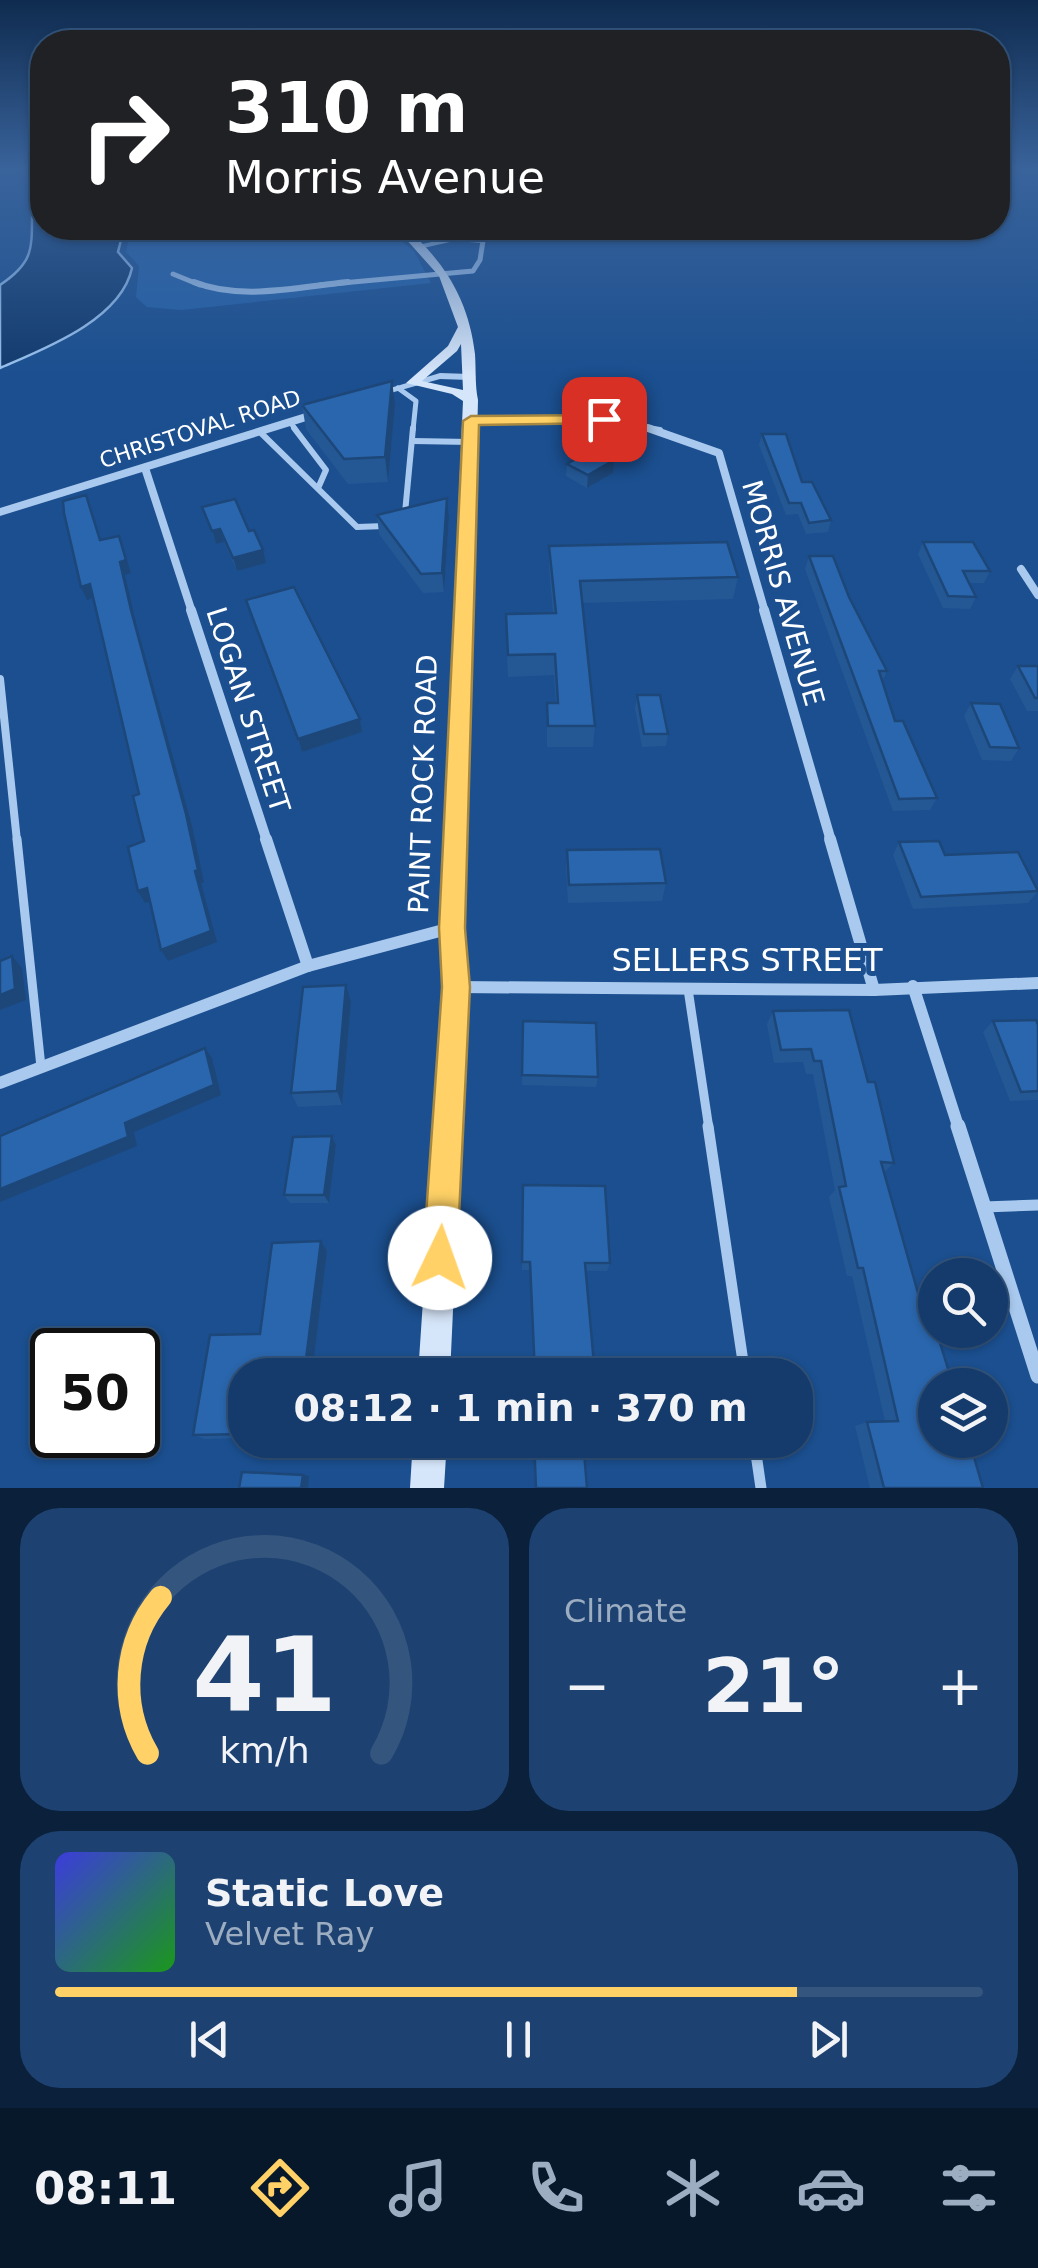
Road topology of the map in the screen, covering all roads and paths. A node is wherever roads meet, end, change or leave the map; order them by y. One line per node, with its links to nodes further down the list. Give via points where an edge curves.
1 (416, 240): 5 (main road, PAINT ROCK ROAD)
2 (450, 240): 5 (lane)
3 (468, 240): 4 (lane)
4 (483, 241): 7 (street, via 472,271)
5 (423, 246): 7 (main road, PAINT ROCK ROAD)
6 (174, 274): 7 (street, via 214,290 244,292)
7 (445, 274): 8 (main road, PAINT ROCK ROAD)
8 (466, 325): 9 (main road, via 441,360); 12 (main road, PAINT ROCK ROAD)
9 (405, 385): 10 (street); 12 (main road, via 456,391); 12 (street, via 440,376); 15 (lane, via 416,401)
10 (362, 399)
11 (344, 405): 13 (street, CHRISTOVAL ROAD)
12 (470, 410): 15 (lane); 24 (main road, PAINT ROCK ROAD, via 460,507); 30 (street, MORRIS AVENUE, via 654,425 720,453)
13 (290, 422): 14 (street, CHRISTOVAL ROAD); 17 (lane, via 326,470)
14 (260, 432): 16 (street, CHRISTOVAL ROAD); 17 (lane)
15 (413, 441): 19 (lane, via 404,522)
16 (145, 468): 18 (street, CHRISTOVAL ROAD); 25 (street, LOGAN STREET)
17 (320, 486): 20 (lane, via 357,527)
18 (0, 512)
19 (420, 518)
20 (392, 524)
21 (1021, 569): 22 (street)
22 (1038, 595)
23 (0, 679): 31 (lane)
24 (452, 928): 25 (street); 28 (main road, PAINT ROCK ROAD)
25 (308, 966): 31 (street)
26 (1038, 983): 27 (street, SELLERS STREET)
27 (913, 986): 30 (street, SELLERS STREET); 34 (street)
28 (456, 987): 29 (street, SELLERS STREET); 35 (main road, PAINT ROCK ROAD)
29 (688, 989): 30 (street, SELLERS STREET); 36 (lane)
30 (874, 990)
31 (41, 1067): 32 (street)
32 (0, 1083)
33 (1038, 1205): 34 (lane)
34 (984, 1206): 37 (street)
35 (435, 1358)
36 (742, 1358)
37 (1038, 1376)
38 (429, 1458): 40 (main road)
39 (757, 1458): 41 (lane)
40 (428, 1488)
41 (762, 1488)

